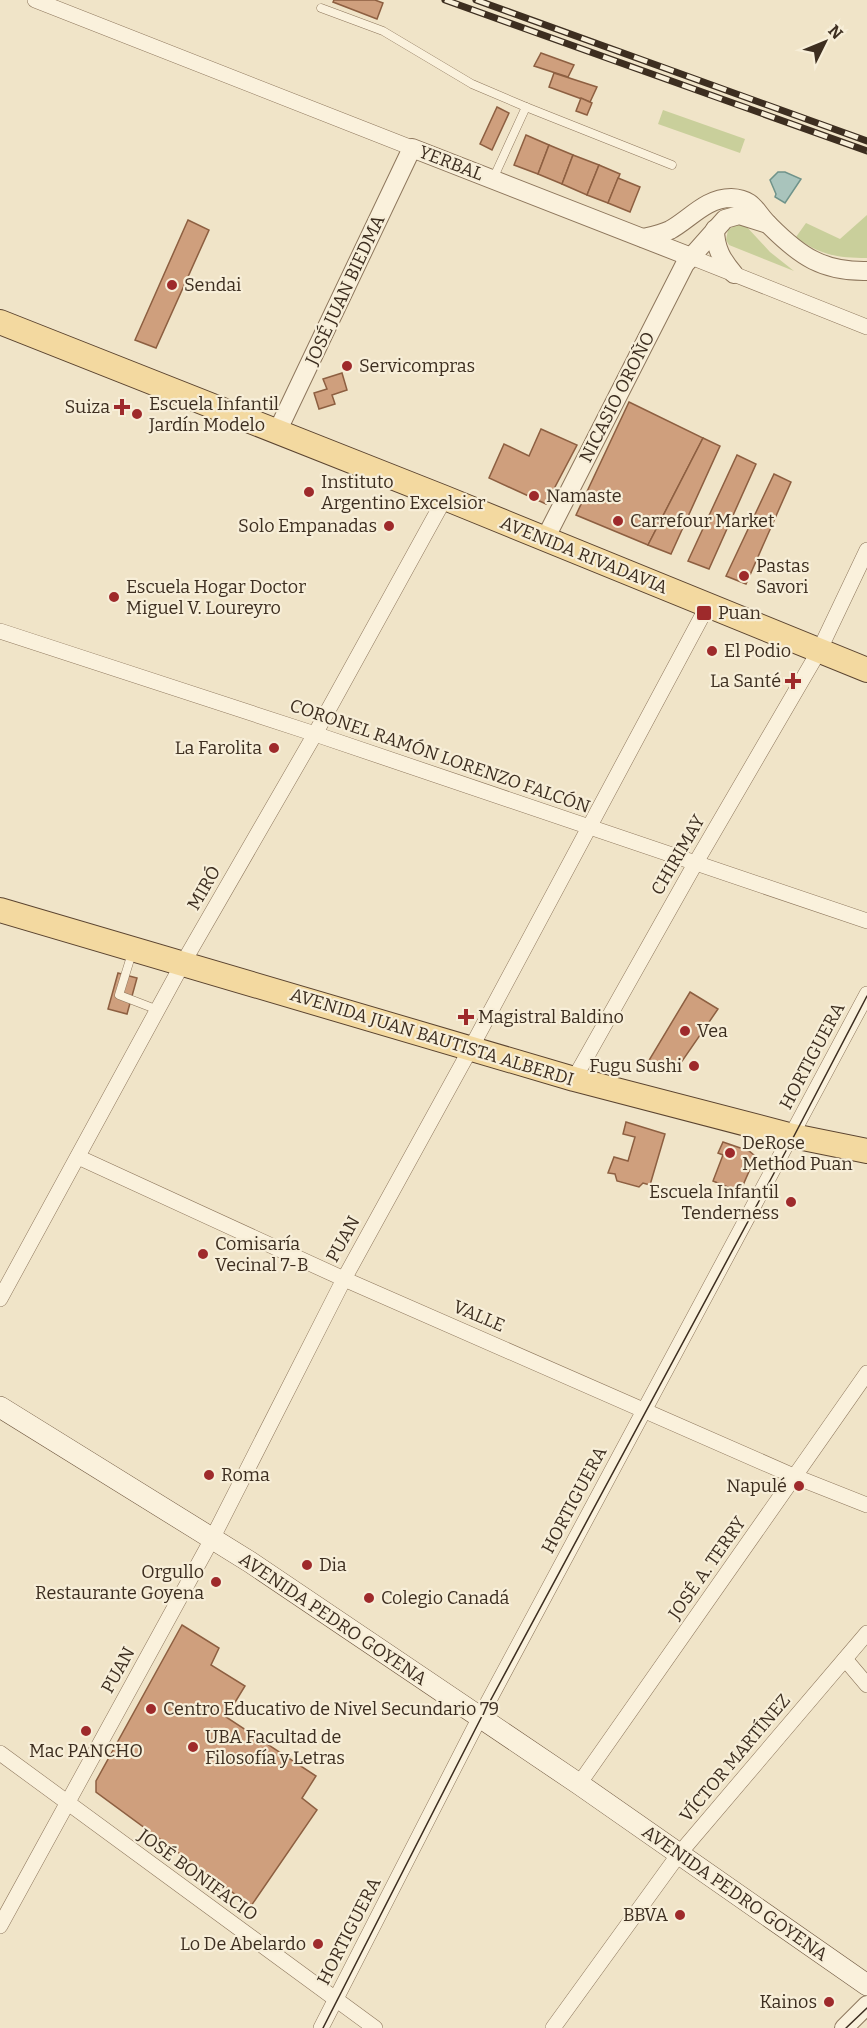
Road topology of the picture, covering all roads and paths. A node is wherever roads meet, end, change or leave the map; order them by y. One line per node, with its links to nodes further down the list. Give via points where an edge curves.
1 (35, 0): 4 (street, YERBAL)
2 (321, 8): 3 (lane, via 383,31 472,84)
3 (526, 107): 5 (lane); 6 (lane)
4 (412, 148): 6 (street, YERBAL); 15 (street, JOSÉ JUAN BIEDMA)
5 (672, 165)
6 (493, 179): 9 (street, YERBAL)
7 (768, 225): 8 (street, via 739,215 725,219); 9 (street, via 747,201 723,199 701,208 670,230); 11 (street, via 811,260 829,268)
8 (715, 229): 10 (street, NICASIO OROÑO); 12 (street, via 718,250)
9 (643, 238): 10 (street, YERBAL)
10 (691, 256): 12 (street, YERBAL); 17 (street, NICASIO OROÑO)
11 (867, 271)
12 (734, 273): 14 (street, YERBAL)
13 (0, 322): 15 (main road, AVENIDA RIVADAVIA)
14 (867, 327)
15 (277, 432): 16 (main road, AVENIDA RIVADAVIA)
16 (445, 498): 17 (main road, AVENIDA RIVADAVIA); 23 (street, MIRÓ)
17 (545, 538): 19 (main road, AVENIDA RIVADAVIA)
18 (867, 550): 21 (street, CHIRIMAY)
19 (708, 606): 21 (main road, AVENIDA RIVADAVIA); 24 (street, PUAN)
20 (0, 631): 23 (street, CORONEL RAMÓN LORENZO FALCÓN)
21 (819, 651): 22 (main road, AVENIDA RIVADAVIA); 25 (street, CHIRIMAY)
22 (867, 670)
23 (315, 734): 24 (street, CORONEL RAMÓN LORENZO FALCÓN); 29 (street, MIRÓ)
24 (589, 828): 25 (street, CORONEL RAMÓN LORENZO FALCÓN); 32 (street, PUAN)
25 (695, 864): 27 (street, CORONEL RAMÓN LORENZO FALCÓN); 33 (street, CHIRIMAY)
26 (0, 909): 28 (main road, AVENIDA JUAN BAUTISTA ALBERDI)
27 (867, 921)
28 (133, 948): 29 (main road, AVENIDA JUAN BAUTISTA ALBERDI); 31 (lane, via 119,995)
29 (183, 963): 31 (street, MIRÓ); 32 (main road, AVENIDA JUAN BAUTISTA ALBERDI)
30 (867, 994): 34 (street, HORTIGUERA)
31 (158, 1010): 36 (street, MIRÓ)
32 (471, 1048): 33 (main road, AVENIDA JUAN BAUTISTA ALBERDI); 37 (street, PUAN)
33 (574, 1079): 34 (main road, AVENIDA JUAN BAUTISTA ALBERDI)
34 (793, 1136): 35 (main road, AVENIDA JUAN BAUTISTA ALBERDI); 41 (street, HORTIGUERA)
35 (867, 1151)
36 (78, 1157): 37 (street, VALLE); 38 (street, MIRÓ)
37 (344, 1279): 41 (street, VALLE); 44 (street, PUAN)
38 (0, 1299)
39 (867, 1373): 42 (street, JOSÉ A. TERRY)
40 (0, 1407): 44 (main road, AVENIDA PEDRO GOYENA)
41 (645, 1410): 42 (street, VALLE); 48 (street, HORTIGUERA)
42 (796, 1477): 43 (street, VALLE); 50 (street, JOSÉ A. TERRY)
43 (867, 1505)
44 (212, 1539): 48 (main road, AVENIDA PEDRO GOYENA); 51 (street, PUAN)
45 (867, 1633): 46 (street, VÍCTOR MARTÍNEZ)
46 (845, 1659): 47 (street); 52 (street, VÍCTOR MARTÍNEZ)
47 (867, 1685)
48 (480, 1717): 50 (main road, AVENIDA PEDRO GOYENA); 55 (street, HORTIGUERA)
49 (0, 1753): 51 (street, JOSÉ BONIFACIO)
50 (579, 1784): 52 (main road, AVENIDA PEDRO GOYENA)
51 (67, 1804): 53 (street, PUAN); 55 (street, JOSÉ BONIFACIO)
52 (679, 1854): 54 (main road, AVENIDA PEDRO GOYENA); 59 (street, VÍCTOR MARTÍNEZ)
53 (0, 1926)
54 (867, 1985)
55 (336, 2000): 57 (street, HORTIGUERA); 58 (street, JOSÉ BONIFACIO)
56 (867, 2005): 60 (street)
57 (321, 2028)
58 (375, 2028)
59 (553, 2028)
60 (844, 2028)

